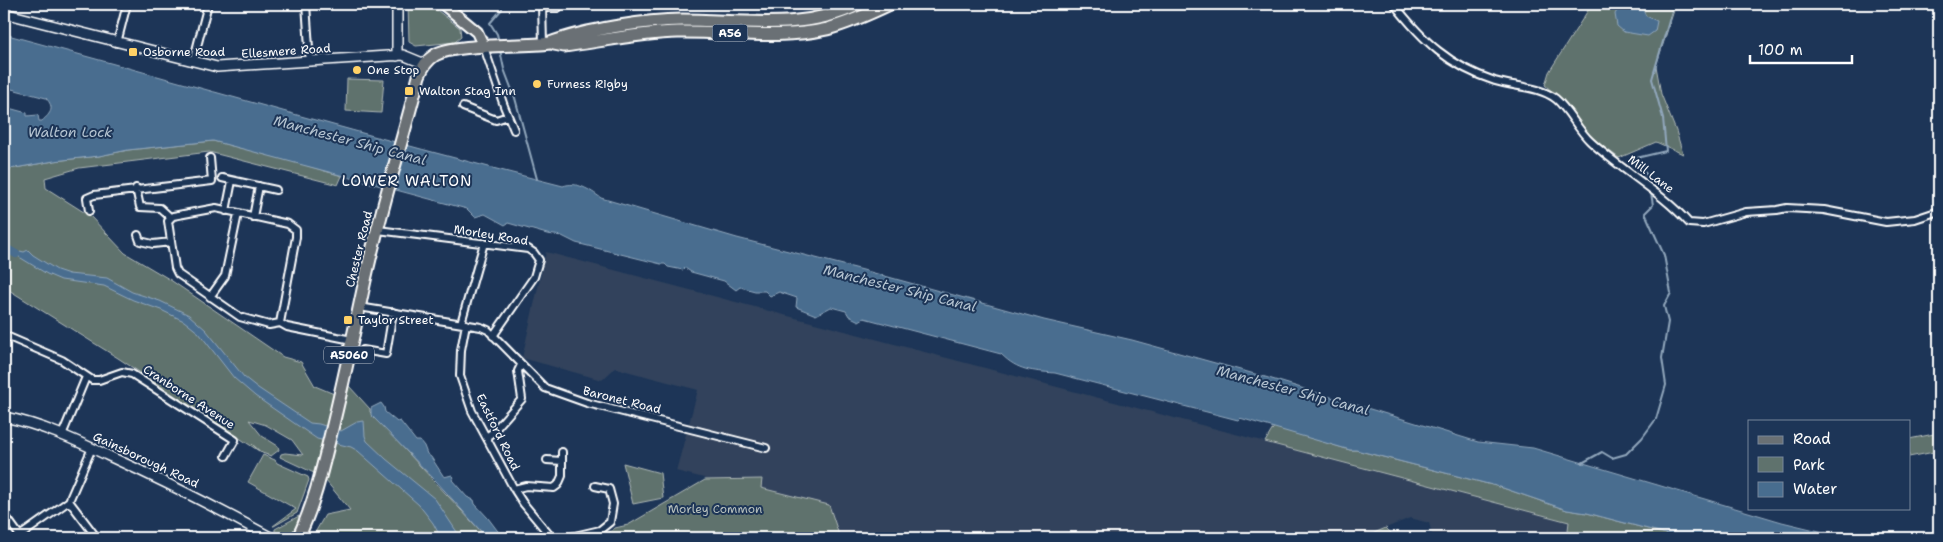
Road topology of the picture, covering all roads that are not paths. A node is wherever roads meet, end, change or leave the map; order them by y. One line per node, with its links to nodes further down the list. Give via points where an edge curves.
1 (127, 4): 12 (street)
2 (208, 4): 16 (street)
3 (306, 4): 17 (street)
4 (397, 4): 15 (main road)
5 (443, 4): 14 (main road, via 477,32)
6 (860, 4): 13 (highway, A56, via 823,17 789,22 655,21 590,32)
7 (890, 4): 13 (highway, A56, via 857,20 825,29 776,34 679,32 564,46)
8 (1394, 4): 30 (street, Mill Lane, via 1438,52 1495,81 1536,89 1557,100 1590,141 1670,202 1689,223 1703,224 1746,212 1787,208 1824,210 1886,222)
9 (542, 6): 10 (street); 13 (street)
10 (558, 8)
11 (4, 13): 12 (main road, Ellesmere Road)
12 (117, 43): 16 (main road, Ellesmere Road)
13 (546, 44): 14 (highway, A56)
14 (487, 47): 18 (highway, via 442,52); 20 (street)
15 (397, 56): 17 (main road, Ellesmere Road); 18 (main road, Ellesmere Road, via 408,56)
16 (193, 62): 17 (main road, Ellesmere Road, via 223,68)
17 (310, 62)
18 (426, 64): 34 (highway, Chester Road / A5060, via 419,76)
19 (463, 107): 20 (street, via 496,120)
20 (508, 116): 21 (street)
21 (514, 130)
22 (210, 158): 26 (street, via 212,181)
23 (222, 178): 24 (street)
24 (232, 181): 25 (street); 29 (street)
25 (259, 186): 27 (street); 32 (street)
26 (136, 188): 28 (street, via 87,198); 33 (street, via 140,207 160,208)
27 (276, 190)
28 (89, 211)
29 (226, 211): 31 (street); 33 (street, via 216,208)
30 (1939, 212)
31 (238, 214): 32 (street); 38 (street, via 225,276)
32 (253, 217): 41 (street, via 288,224 296,230)
33 (170, 218): 36 (street)
34 (379, 225): 37 (street, Morley Road); 39 (highway, Chester Road / A5060)
35 (138, 235): 36 (street, via 140,241 154,244)
36 (172, 242): 38 (street, via 178,274)
37 (484, 243): 42 (street, Eastford Road); 44 (street, Morley Road, via 528,250 539,260 534,277)
38 (210, 296): 41 (street, via 240,317 269,325)
39 (359, 307): 40 (street); 45 (highway, Chester Road / A5060)
40 (393, 312): 42 (street); 46 (street, via 386,354)
41 (280, 323): 45 (street)
42 (464, 323): 44 (street, via 488,330); 51 (street, Eastford Road, via 460,376 472,411)
43 (4, 335): 48 (street, via 62,360)
44 (493, 336): 47 (street, Baronet Road)
45 (352, 340): 65 (highway, Chester Road / A5060, via 320,476)
46 (363, 350)
47 (521, 365): 51 (street, via 518,371 522,400); 53 (street, Baronet Road, via 545,388 587,404)
48 (86, 377): 50 (street); 55 (street, Cranborne Avenue, via 95,380 122,372 132,374 235,440)
49 (4, 418): 50 (main road, Gainsborough Road)
50 (62, 435): 52 (main road, Gainsborough Road)
51 (486, 437): 59 (street, Eastford Road)
52 (92, 448): 60 (street); 64 (main road, Gainsborough Road, via 194,496)
53 (766, 448)
54 (562, 452): 57 (street)
55 (226, 456)
56 (546, 460): 57 (street)
57 (562, 461): 59 (street, via 561,482 556,487)
58 (595, 486): 67 (street, via 609,489 613,504 610,522 600,530)
59 (514, 489): 66 (street, Eastford Road)
60 (69, 501): 62 (street); 63 (street)
61 (4, 514): 62 (street)
62 (18, 537)
63 (97, 538)
64 (272, 538)
65 (298, 538)
66 (552, 538)
67 (566, 538)

